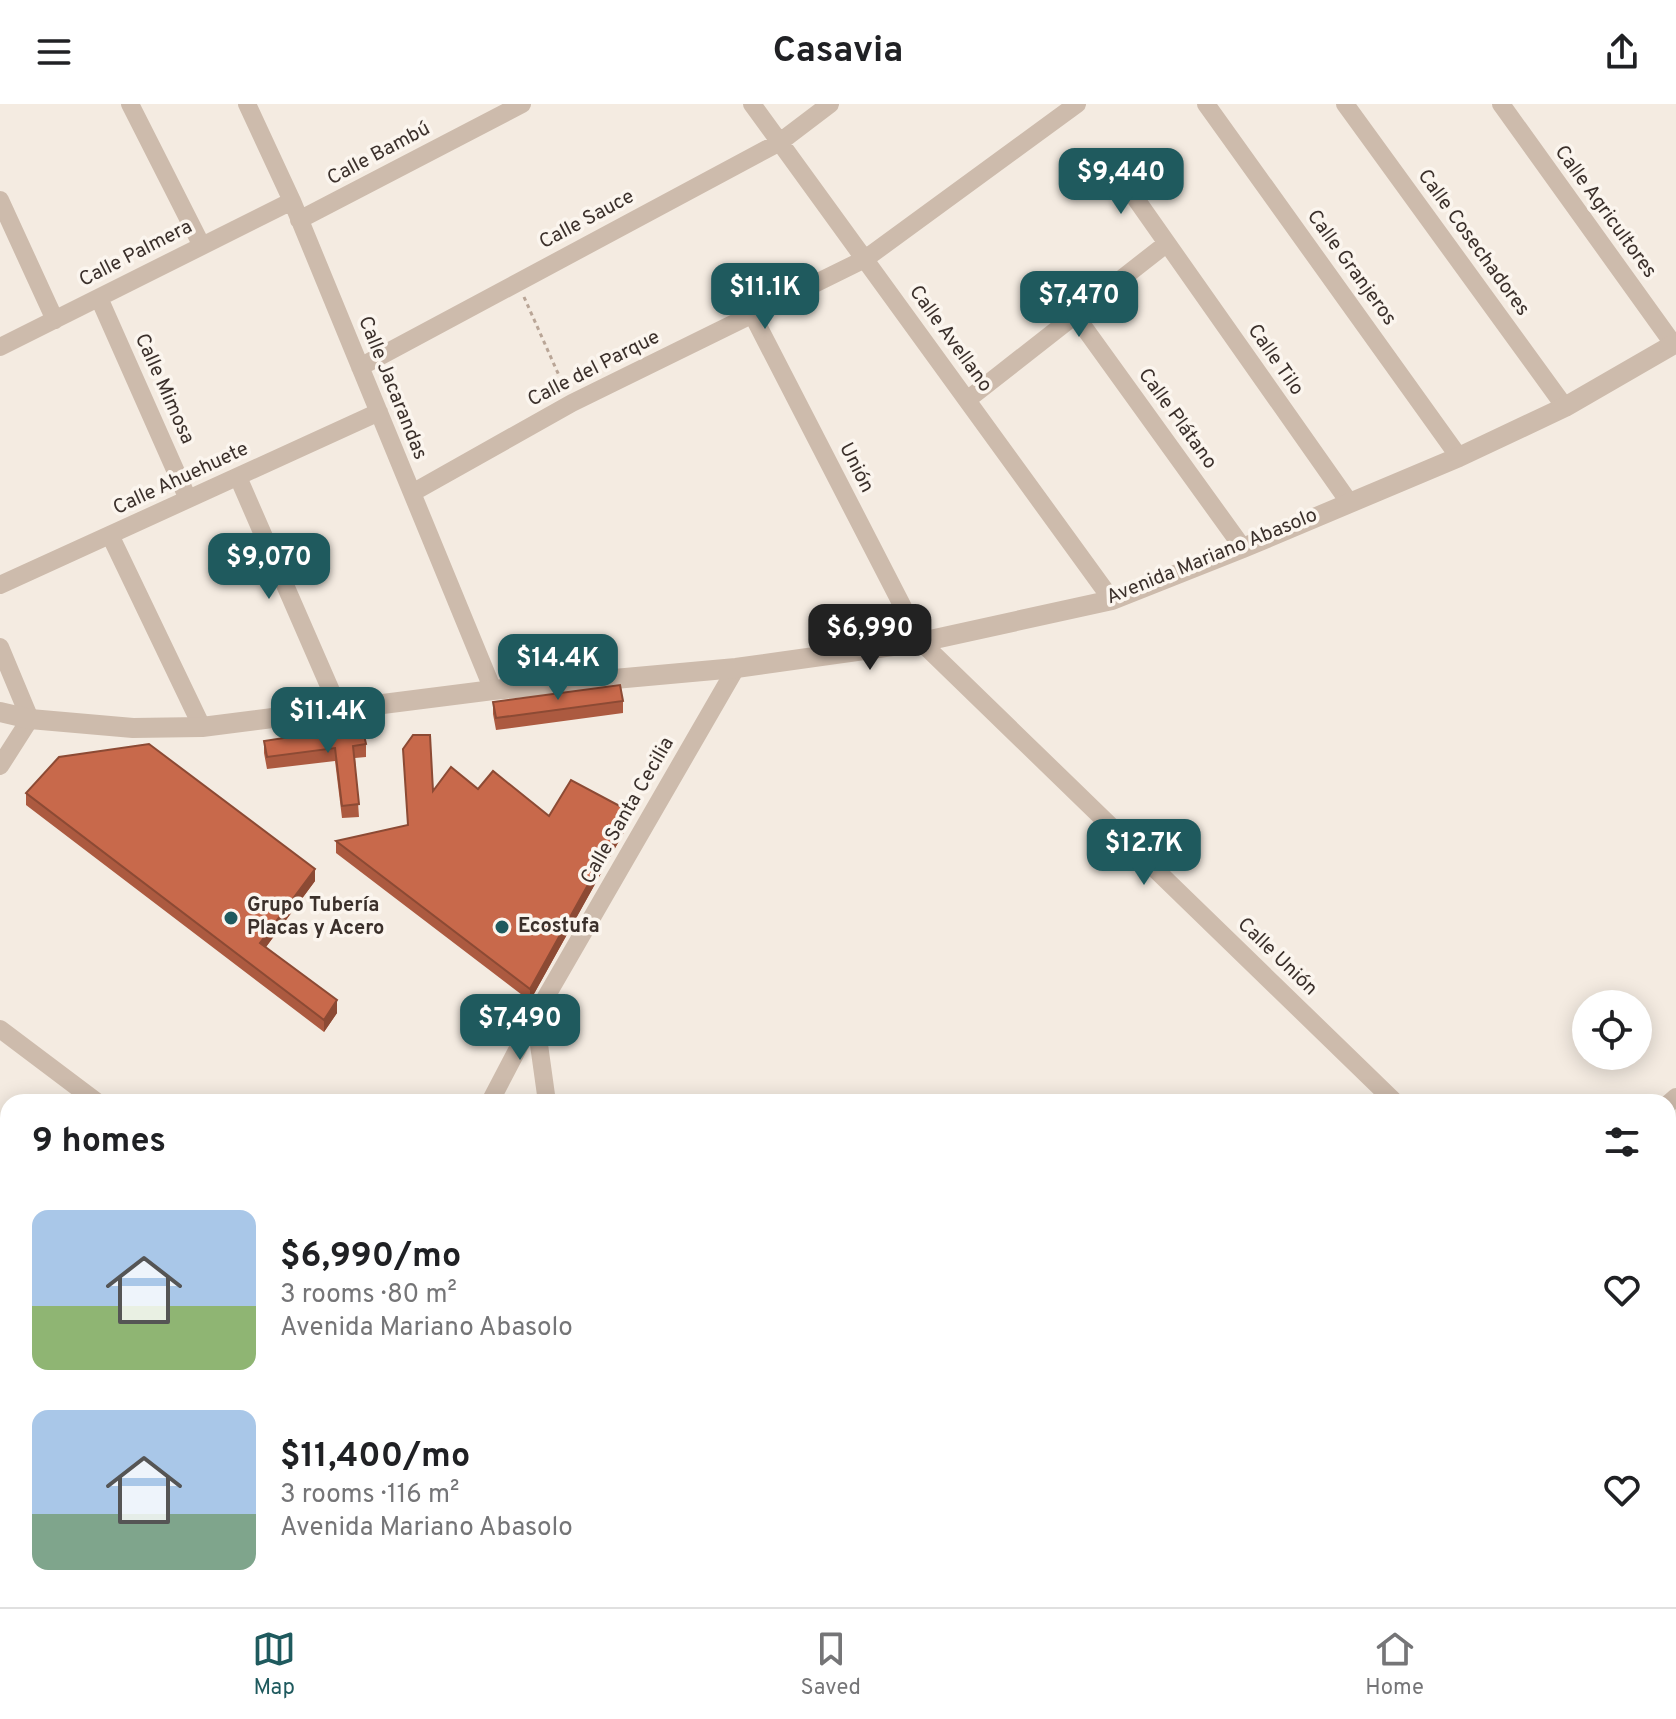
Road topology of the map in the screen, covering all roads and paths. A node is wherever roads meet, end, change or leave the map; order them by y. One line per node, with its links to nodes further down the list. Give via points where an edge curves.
1 (130, 104): 16 (street)
2 (247, 104): 13 (street, Calle Jacarandas)
3 (522, 104): 14 (street, Calle Bambú)
4 (752, 104): 10 (street, Calle Avellano)
5 (830, 104): 10 (street, Calle Sauce)
6 (1077, 104): 17 (street, Calle del Parque)
7 (1206, 104): 30 (street, Calle Granjeros)
8 (1345, 104): 28 (street, Calle Cosechadores)
9 (1501, 104): 23 (street, Calle Agricultores)
10 (780, 142): 17 (street, Calle Avellano); 18 (street, Calle Sauce)
11 (1112, 165): 15 (street, Calle Tilo)
12 (0, 200): 22 (street)
13 (292, 201): 14 (street, Calle Jacarandas); 16 (street, Calle Palmera)
14 (299, 220): 25 (street, Calle Jacarandas)
15 (1166, 244): 21 (street); 34 (street, Calle Tilo)
16 (202, 246): 19 (street, Calle Palmera)
17 (865, 259): 20 (street, Calle del Parque); 26 (street, Calle Avellano)
18 (517, 283): 25 (street, Calle Sauce); 27 (path)
19 (99, 298): 22 (street, Calle Palmera); 33 (street, Calle Mimosa)
20 (752, 314): 27 (street, Calle del Parque); 39 (street, Unión)
21 (1075, 315): 26 (street); 36 (street, Calle Plátano)
22 (55, 320): 24 (street, Calle Palmera)
23 (1675, 344): 28 (street, Avenida Mariano Abasolo)
24 (0, 347)
25 (360, 367): 29 (street, Calle Jacarandas)
26 (967, 400): 38 (street, Calle Avellano)
27 (572, 403): 32 (street, Calle del Parque)
28 (1565, 407): 30 (street, Avenida Mariano Abasolo)
29 (379, 412): 31 (street, Calle Ahuehuete); 32 (street, Calle Jacarandas)
30 (1459, 457): 34 (street, Avenida Mariano Abasolo)
31 (238, 477): 33 (street, Calle Ahuehuete); 43 (street)
32 (412, 493): 42 (street, Calle Jacarandas)
33 (188, 499): 35 (street, Calle Ahuehuete)
34 (1349, 502): 36 (street, Avenida Mariano Abasolo)
35 (110, 535): 37 (street, Calle Ahuehuete); 46 (street)
36 (1243, 548): 38 (street, Avenida Mariano Abasolo)
37 (0, 585)
38 (1112, 600): 39 (street, Avenida Mariano Abasolo)
39 (921, 642): 41 (street, Avenida Mariano Abasolo); 53 (street, Calle Unión)
40 (0, 647): 45 (street)
41 (736, 668): 42 (street, Avenida Mariano Abasolo); 48 (street, Calle Santa Cecilia)
42 (493, 690): 43 (street, Avenida Mariano Abasolo)
43 (339, 709): 46 (street, Avenida Mariano Abasolo)
44 (0, 712): 45 (street, Avenida Mariano Abasolo)
45 (30, 719): 46 (street, Avenida Mariano Abasolo, via 133,728); 47 (street)
46 (202, 727)
47 (0, 766)
48 (535, 1016): 51 (street, Calle Santa Cecilia); 52 (street)
49 (0, 1029): 50 (street)
50 (86, 1094)
51 (494, 1094)
52 (546, 1094)
53 (1387, 1094)

